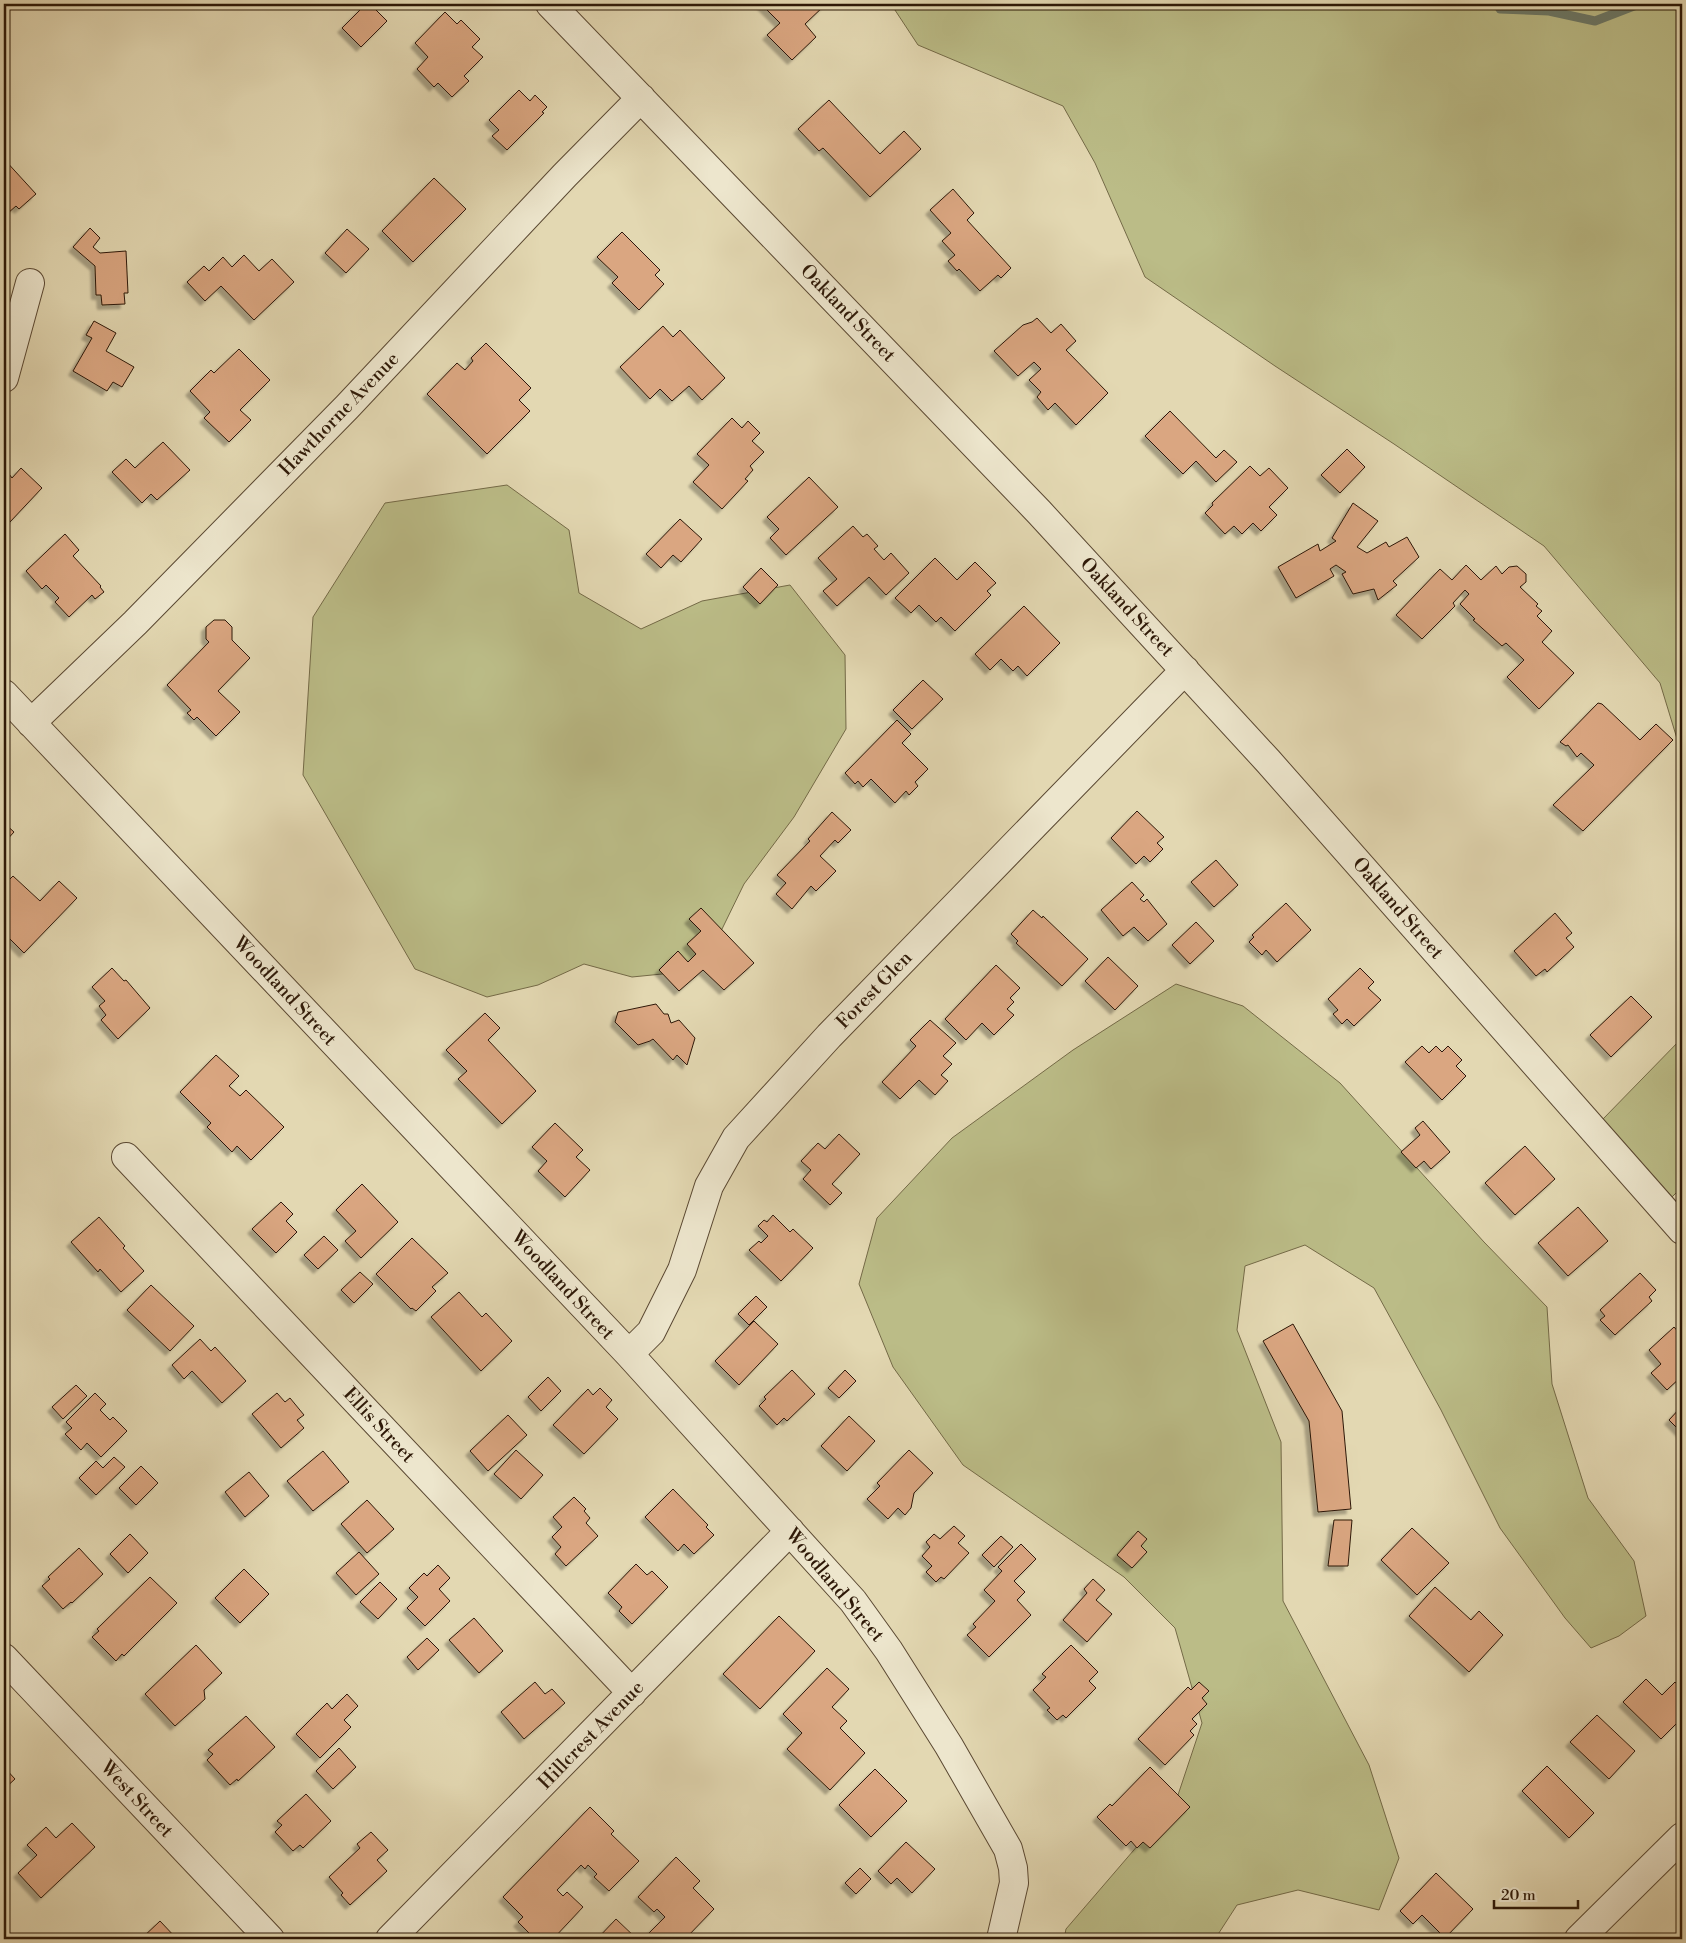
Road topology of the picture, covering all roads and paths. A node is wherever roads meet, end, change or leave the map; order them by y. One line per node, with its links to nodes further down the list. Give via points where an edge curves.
1 (550, 4): 2 (street, Oakland Street)
2 (641, 98): 5 (street, Oakland Street, via 1039,512); 7 (street, Hawthorne Avenue, via 347,407 135,624)
3 (30, 282): 4 (street)
4 (4, 378)
5 (1185, 670): 9 (street, Oakland Street); 10 (street, Forest Glen, via 829,1036 736,1138 709,1186 682,1270 651,1332)
6 (4, 694): 7 (street, Woodland Street)
7 (31, 723): 10 (street, Woodland Street)
8 (126, 1157): 13 (street, Ellis Street)
9 (1682, 1230)
10 (629, 1354): 11 (street, Woodland Street)
11 (790, 1530): 13 (street, Hillcrest Avenue); 17 (street, Woodland Street, via 853,1601 889,1651 1008,1849 1014,1883)
12 (4, 1658): 15 (street, West Street)
13 (632, 1693): 16 (street, Hillcrest Avenue)
14 (1682, 1837): 18 (street)
15 (270, 1939)
16 (390, 1939)
17 (1001, 1939)
18 (1579, 1939)

